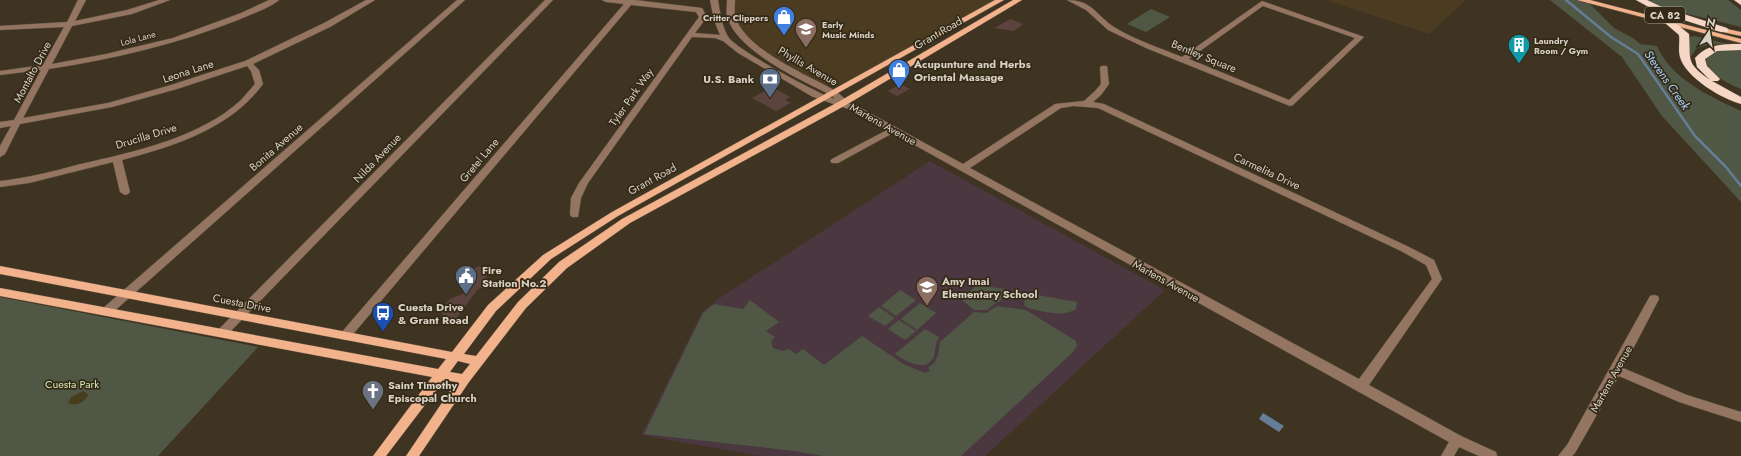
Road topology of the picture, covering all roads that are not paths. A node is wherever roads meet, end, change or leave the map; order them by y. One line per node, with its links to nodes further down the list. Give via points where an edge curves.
1 (82, 0): 21 (street, Montalto Drive)
2 (166, 0): 21 (street, via 129,12)
3 (275, 0): 32 (street, Lola Lane, via 250,13 194,33 129,52)
4 (370, 0): 31 (street, Leona Lane, via 327,25)
5 (461, 0): 53 (street, Bonita Avenue)
6 (548, 0): 56 (street, Nilda Avenue)
7 (606, 0): 17 (street)
8 (732, 0): 35 (street, Phyllis Avenue, via 730,5 735,24 748,42)
9 (1000, 0): 35 (main road, Grant Road)
10 (1018, 0): 39 (main road, Grant Road)
11 (1070, 0): 23 (street, Bentley Square, via 1089,8)
12 (1087, 0): 23 (street, via 1096,6)
13 (1582, 0): 20 (main road, CA 82)
14 (1605, 0): 24 (main road, CA 82)
15 (1640, 0): 24 (highway, via 1659,9)
16 (1738, 0): 18 (highway)
17 (630, 1): 19 (street); 58 (street, Gretel Lane)
18 (1741, 2)
19 (707, 4): 26 (street, Tyler Park Way, via 703,17); 27 (street, via 718,20)
20 (1670, 23): 28 (main road, CA 82); 38 (highway, via 1684,34 1684,56 1689,67 1703,79)
21 (69, 24): 22 (street); 32 (street, Montalto Drive)
22 (0, 28)
23 (1111, 28): 30 (street, Bentley Square)
24 (1724, 30): 25 (main road, CA 82)
25 (1741, 34)
26 (689, 35): 27 (street, Phyllis Avenue); 50 (street, Tyler Park Way, via 584,183 576,198)
27 (726, 39): 37 (street, Phyllis Avenue)
28 (1741, 41)
29 (1741, 47): 36 (highway, via 1722,47 1707,51 1700,58 1702,67 1713,77)
30 (1183, 60): 30 (street, Bentley Square, via 1262,3 1360,37 1290,102)
31 (248, 62): 41 (street, Leona Lane, via 174,88 109,105); 45 (street, Drucilla Drive, via 255,70 259,84 236,108 191,135)
32 (46, 68): 34 (street, Lola Lane); 41 (street, Montalto Drive)
33 (1104, 68): 40 (street, via 1105,84)
34 (0, 73)
35 (834, 93): 37 (main road, Grant Road); 39 (street, Phyllis Avenue)
36 (1741, 93)
37 (824, 99): 39 (street, Phyllis Avenue); 59 (main road, Grant Road, via 615,214 559,249 503,296 482,319)
38 (1741, 101)
39 (843, 103): 43 (street, Martens Avenue); 60 (main road, Grant Road, via 626,221 563,265 522,305)
40 (1086, 103): 47 (street, Carmelita Drive, via 1072,102 1058,106); 64 (street, Carmelita Drive, via 1101,106 1405,248 1430,263 1437,279)
41 (17, 123): 42 (street, Leona Lane); 44 (street, Montalto Drive)
42 (0, 125)
43 (893, 130): 46 (street); 47 (street, Martens Avenue)
44 (0, 154)
45 (117, 158): 48 (street, Drucilla Drive); 49 (street)
46 (835, 161)
47 (963, 168): 64 (street, Martens Avenue)
48 (0, 184)
49 (125, 192)
50 (575, 215)
51 (0, 270): 53 (main road, Cuesta Drive)
52 (0, 292): 55 (main road)
53 (126, 294): 55 (street, Bonita Avenue); 56 (main road, Cuesta Drive)
54 (1654, 299): 61 (street, Martens Avenue)
55 (106, 312): 57 (main road)
56 (240, 316): 57 (street, Nilda Avenue); 58 (main road, Cuesta Drive)
57 (222, 333): 62 (main road)
58 (345, 336): 59 (main road, Cuesta Drive)
59 (455, 356): 60 (main road, Cuesta Drive); 62 (main road, Grant Road)
60 (478, 361): 63 (main road, Grant Road)
61 (1616, 370): 65 (street, via 1683,399); 71 (street, Martens Avenue, via 1571,449)
62 (440, 375): 63 (main road); 67 (main road, Grant Road)
63 (465, 379): 68 (main road, Grant Road)
64 (1361, 386): 66 (street, Martens Avenue)
65 (1741, 417)
66 (1457, 440): 69 (street); 70 (street, Martens Avenue)
67 (379, 456)
68 (412, 456)
69 (1447, 456)
70 (1491, 456)
71 (1564, 456)

